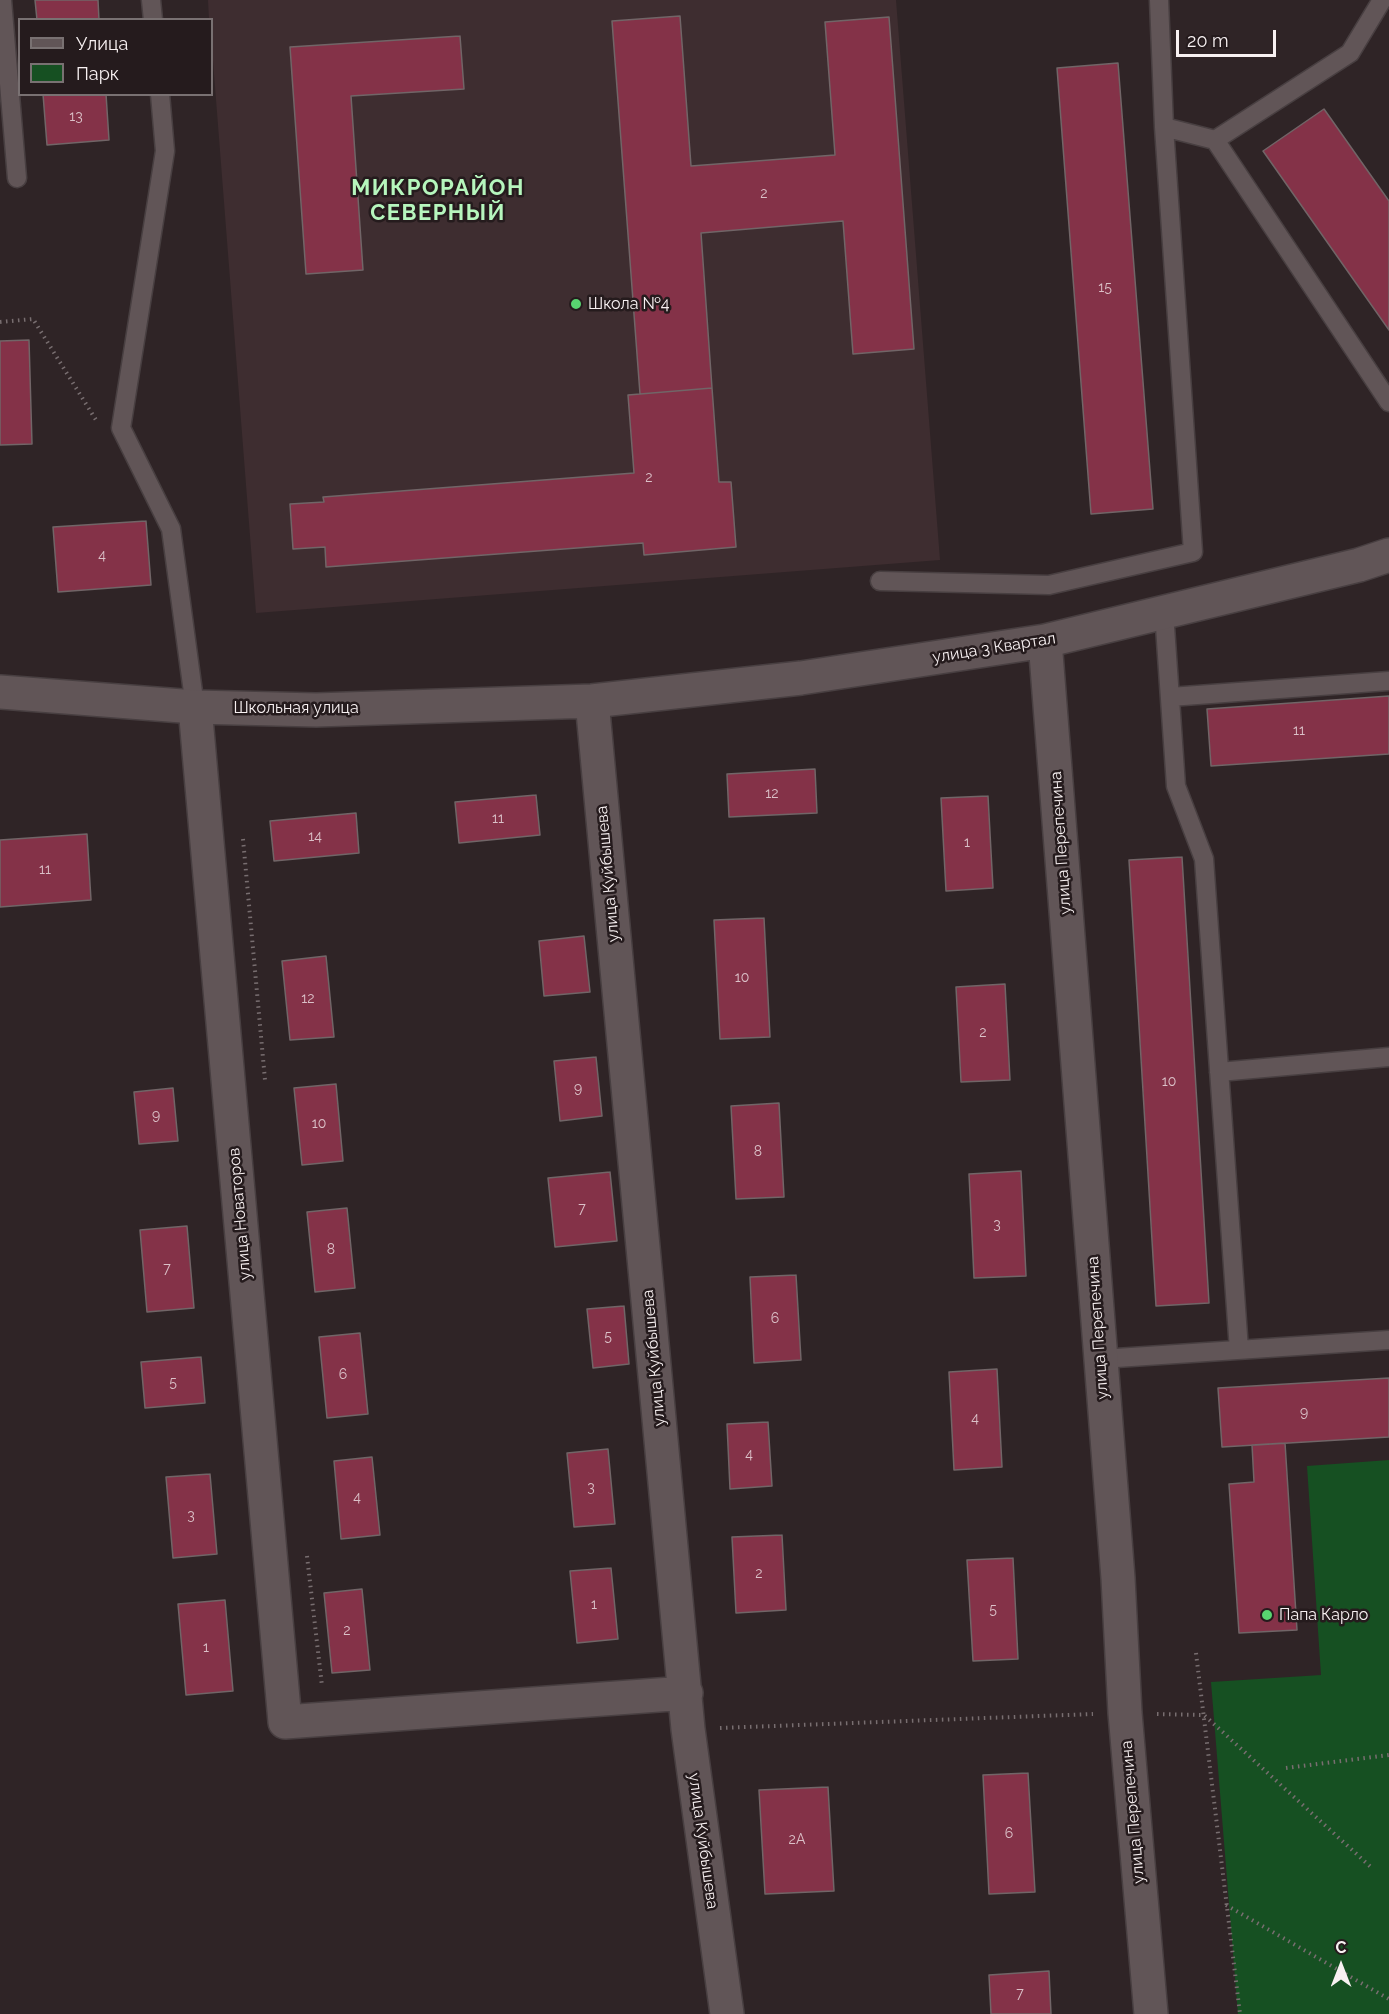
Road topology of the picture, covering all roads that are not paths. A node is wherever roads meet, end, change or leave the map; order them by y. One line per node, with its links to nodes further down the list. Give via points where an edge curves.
1 (2, 0): 9 (lane)
2 (151, 0): 5 (lane)
3 (1159, 0): 7 (lane)
4 (1382, 0): 8 (lane, via 1350,53)
5 (153, 18)
6 (160, 96): 19 (lane, via 165,151 121,428 171,529)
7 (1164, 127): 8 (lane); 12 (lane, via 1193,552 1049,585)
8 (1215, 140): 10 (lane)
9 (17, 178)
10 (1389, 402)
11 (1389, 555): 13 (street, улица 3 Квартал)
12 (880, 581)
13 (1164, 612): 14 (street, улица 3 Квартал); 17 (lane)
14 (1045, 641): 18 (street, улица 3 Квартал, via 801,678); 24 (street, улица Перепечина)
15 (1389, 681): 17 (lane)
16 (0, 692): 19 (street, Школьная улица)
17 (1170, 697): 21 (lane, via 1176,786 1204,859)
18 (592, 701): 19 (street, Школьная улица, via 316,710); 25 (street, улица Куйбышева)
19 (195, 707): 25 (street, улица Новаторов, via 285,1722)
20 (1389, 1057): 21 (lane)
21 (1219, 1072): 23 (lane)
22 (1389, 1340): 23 (lane)
23 (1239, 1350): 24 (lane)
24 (1101, 1359): 27 (street, улица Перепечина)
25 (686, 1693): 26 (street, улица Куйбышева)
26 (727, 2014)
27 (1150, 2014)

